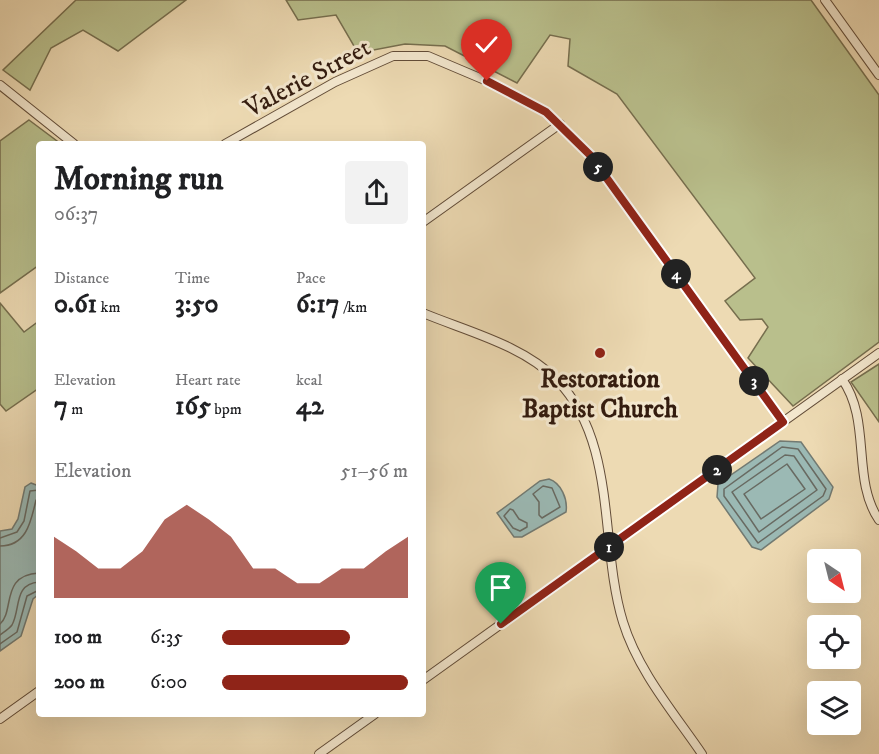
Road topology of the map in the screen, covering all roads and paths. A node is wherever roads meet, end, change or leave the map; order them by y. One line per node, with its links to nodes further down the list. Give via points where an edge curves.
1 (825, 0): 2 (street)
2 (879, 75)
3 (0, 85): 5 (street)
4 (560, 124): 6 (street, Valerie Street, via 546,112 468,72 428,56 406,54 335,82); 7 (street); 11 (street, Valerie Street, via 590,155)
5 (70, 141)
6 (230, 141)
7 (426, 220)
8 (426, 314): 13 (street, via 526,357 568,394 594,446)
9 (879, 353): 10 (street)
10 (842, 379): 11 (street); 12 (street, via 851,392 858,422 867,498)
11 (783, 422): 13 (street)
12 (879, 520)
13 (609, 547): 14 (street); 19 (street, via 622,621 630,641 648,675)
14 (426, 678)
15 (36, 693): 17 (street)
16 (371, 717): 18 (street)
17 (0, 719)
18 (320, 754)
19 (702, 754)

